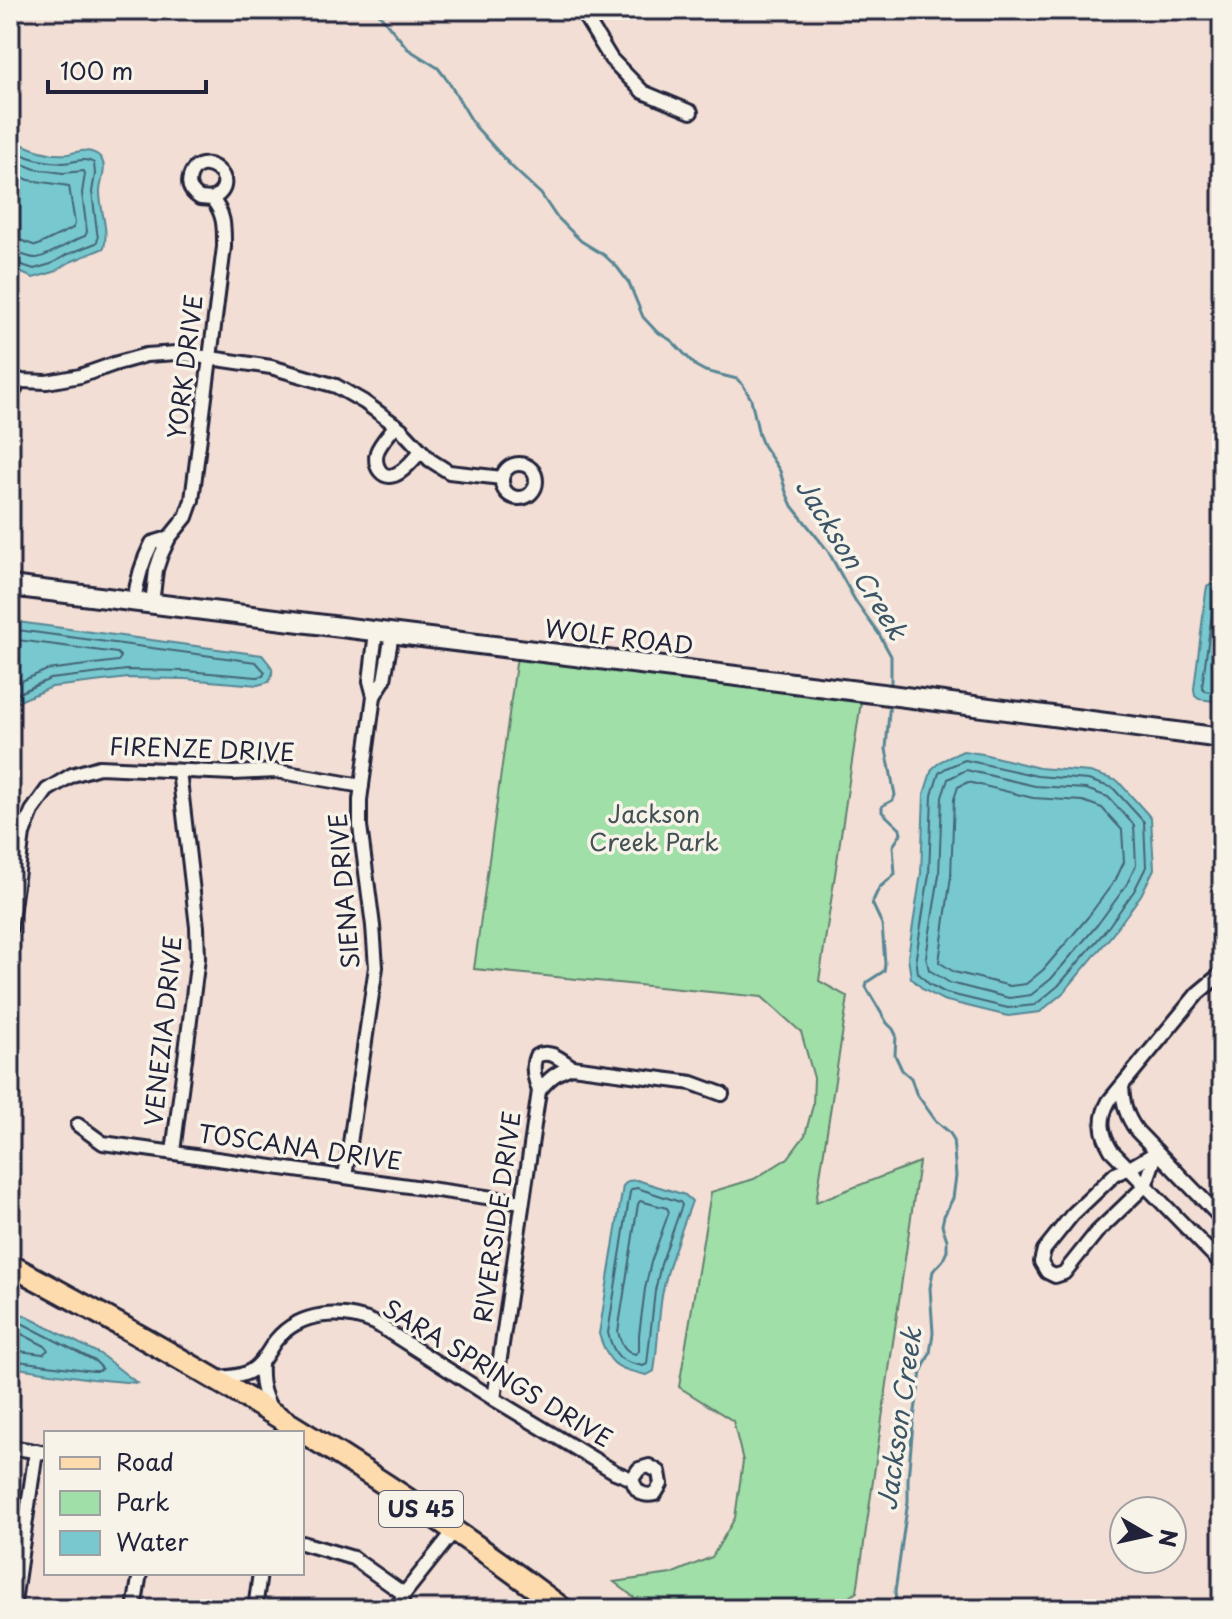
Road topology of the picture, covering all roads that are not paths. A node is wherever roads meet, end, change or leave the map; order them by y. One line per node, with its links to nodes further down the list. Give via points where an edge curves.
1 (581, 10): 2 (street, via 611,59 643,92)
2 (691, 112)
3 (212, 199): 4 (street, YORK DRIVE, via 225,222)
4 (210, 358): 5 (street, via 146,355 47,382); 7 (street, via 271,367 336,386); 11 (street, YORK DRIVE, via 192,500 169,538)
5 (14, 378): 6 (street)
6 (10, 400)
7 (396, 425): 8 (street); 8 (street, via 377,450 378,470 393,476)
8 (421, 451): 9 (street, via 449,472)
9 (502, 478)
10 (10, 586): 11 (main road, WOLF ROAD)
11 (143, 603): 12 (main road, WOLF ROAD)
12 (384, 633): 13 (main road, WOLF ROAD); 15 (street, SIENA DRIVE, via 384,680 374,696)
13 (1222, 738)
14 (179, 771): 15 (street, FIRENZE DRIVE, via 276,771); 16 (street, FIRENZE DRIVE, via 99,767 47,790 23,834); 23 (street, VENEZIA DRIVE, via 198,958)
15 (362, 786): 26 (street, SIENA DRIVE, via 360,826 376,967)
16 (10, 929)
17 (1222, 973): 19 (street, via 1198,993)
18 (572, 1067): 20 (street, RIVERSIDE DRIVE, via 548,1079); 20 (street, via 553,1054 536,1056); 21 (street, via 692,1083)
19 (1122, 1086): 24 (street, via 1128,1118); 25 (street, via 1106,1107 1102,1126 1111,1150)
20 (539, 1091): 28 (street, RIVERSIDE DRIVE)
21 (722, 1094)
22 (78, 1125): 23 (street, TOSCANA DRIVE, via 103,1143)
23 (173, 1152): 26 (street, TOSCANA DRIVE)
24 (1157, 1152): 25 (street); 27 (street); 29 (street)
25 (1128, 1169): 27 (street); 27 (street, via 1115,1174 1072,1215 1044,1250 1043,1267 1055,1276 1064,1273)
26 (345, 1177): 28 (street, TOSCANA DRIVE)
27 (1145, 1186): 30 (street)
28 (522, 1202): 34 (street, RIVERSIDE DRIVE)
29 (1222, 1219)
30 (1220, 1256)
31 (10, 1265): 33 (main road, US 45)
32 (261, 1363): 33 (street, via 238,1376); 34 (street, SARA SPRINGS DRIVE, via 277,1338 295,1324 314,1316 359,1316); 35 (street, via 262,1393)
33 (212, 1379): 35 (main road, US 45)
34 (494, 1399): 40 (street, SARA SPRINGS DRIVE)
35 (274, 1415): 36 (main road, US 45)
36 (300, 1431)
37 (304, 1433): 41 (main road, US 45)
38 (10, 1447): 39 (street)
39 (41, 1452): 46 (street)
40 (632, 1479)
41 (454, 1531): 45 (street); 50 (main road, US 45)
42 (304, 1544): 45 (street, via 353,1558)
43 (140, 1575): 47 (street)
44 (260, 1575): 48 (street)
45 (404, 1594): 49 (street)
46 (13, 1609)
47 (134, 1609)
48 (255, 1609)
49 (397, 1609)
50 (563, 1609)

